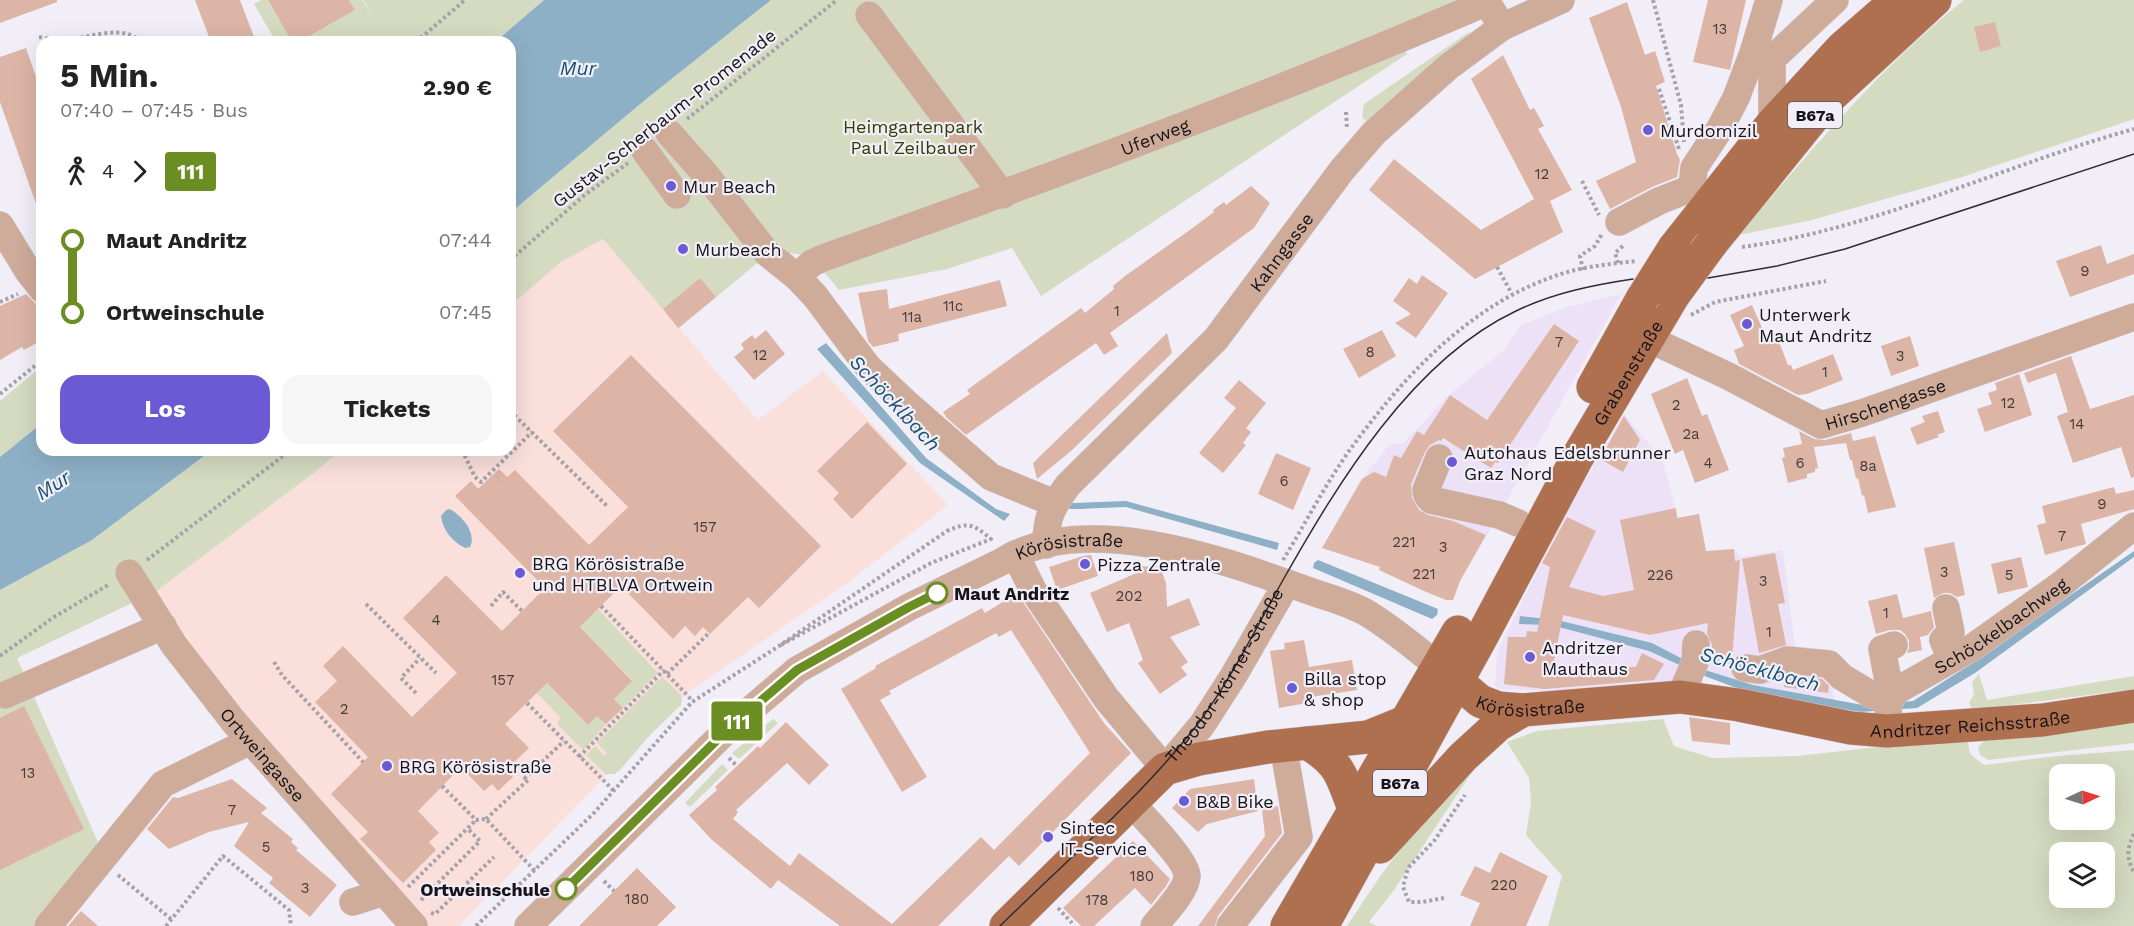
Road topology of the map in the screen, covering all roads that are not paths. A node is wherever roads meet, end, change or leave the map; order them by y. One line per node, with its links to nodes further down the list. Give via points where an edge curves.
1 (1561, 0): 7 (street, Kahngasse)
2 (1769, 0): 8 (street)
3 (1835, 0): 8 (street)
4 (1897, 0): 9 (main road, Grabenstraße / B67a, via 1842,48)
5 (1935, 0): 19 (main road, Grabenstraße / B67a, bridge, via 1829,98 1725,246)
6 (869, 15): 13 (street)
7 (1502, 27): 13 (street, Uferweg, via 1487,2 1312,77); 22 (street, Kahngasse, via 1448,67 1354,154 1216,339 1068,485)
8 (1763, 56): 9 (street); 14 (street, via 1694,168)
9 (1772, 124): 14 (main road, Grabenstraße / B67a)
10 (669, 133): 17 (street, via 767,253)
11 (645, 151): 12 (street)
12 (677, 195)
13 (1003, 195): 17 (street, Uferweg, via 823,258)
14 (1699, 197): 15 (street, via 1659,201); 19 (main road, Grabenstraße / B67a, bridge, via 1674,248)
15 (1608, 223)
16 (0, 225): 18 (street)
17 (797, 277): 22 (street, via 868,367 976,466)
18 (36, 281)
19 (1654, 314): 20 (street, Hirschengasse, via 1728,376 1821,425); 23 (main road, Grabenstraße / B67a); 34 (main road, Grabenstraße / B67a, via 1577,458)
20 (2134, 317)
21 (1439, 458): 23 (street, via 1426,490 1431,500)
22 (1049, 519): 25 (street, Körösistraße); 27 (street, Körösistraße, via 1099,539 1132,541)
23 (1518, 523): 34 (main road, Grabenstraße / B67a)
24 (2134, 526): 32 (street, Schöckelbachweg, via 2059,586)
25 (1015, 554): 44 (street, Theodor-Körner-Straße, via 1033,590 1106,698); 51 (street, Körösistraße, via 909,607 797,670 728,729)
26 (129, 573): 29 (street, Ortweingasse)
27 (1284, 573): 34 (street, Körösistraße, via 1365,612); 44 (street, Theodor-Körner-Straße, via 1234,675 1202,725)
28 (1946, 608): 32 (street, via 1951,632 1944,640)
29 (162, 626): 36 (street); 42 (street, Ortweingasse)
30 (1696, 644): 35 (street, via 1695,662)
31 (1894, 645): 38 (street, via 1882,649)
32 (1951, 659): 38 (street, Schöckelbachweg)
33 (1744, 668): 38 (street, via 1760,670 1787,660 1830,664 1842,677)
34 (1447, 673): 39 (main road, Körösistraße, via 1480,701 1498,708); 41 (main road, Grabenstraße / B67a); 47 (main road, Grabenstraße / B67a)
35 (1684, 687): 39 (main road, Körösistraße); 40 (main road, Körösistraße, via 1739,705)
36 (5, 695)
37 (2134, 706): 38 (main road, Andritzer Reichsstraße, via 2043,720)
38 (1891, 707): 40 (main road, Andritzer Reichsstraße, via 1851,728)
39 (1523, 710): 47 (main road, via 1498,724 1463,757)
40 (1805, 719)
41 (1405, 722): 43 (main road, Theodor-Körner-Straße, via 1368,737); 46 (main road, Grabenstraße / B67a)
42 (250, 741): 49 (street, Ortweingasse); 50 (street, via 163,784)
43 (1307, 743): 44 (main road, Theodor-Körner-Straße, via 1199,759); 46 (main road, via 1327,755 1341,774); 54 (street, via 1299,837)
44 (1165, 769): 45 (main road, Theodor-Körner-Straße)
45 (1131, 803): 52 (main road, Theodor-Körner-Straße); 53 (street, via 1182,861 1187,876 1183,888)
46 (1354, 809): 55 (main road, Grabenstraße / B67a)
47 (1344, 886): 56 (main road, Grabenstraße / B67a)
48 (353, 902): 49 (street)
49 (404, 910)
50 (48, 926)
51 (528, 926)
52 (1006, 926)
53 (1154, 926)
54 (1230, 926)
55 (1287, 926)
56 (1322, 926)

